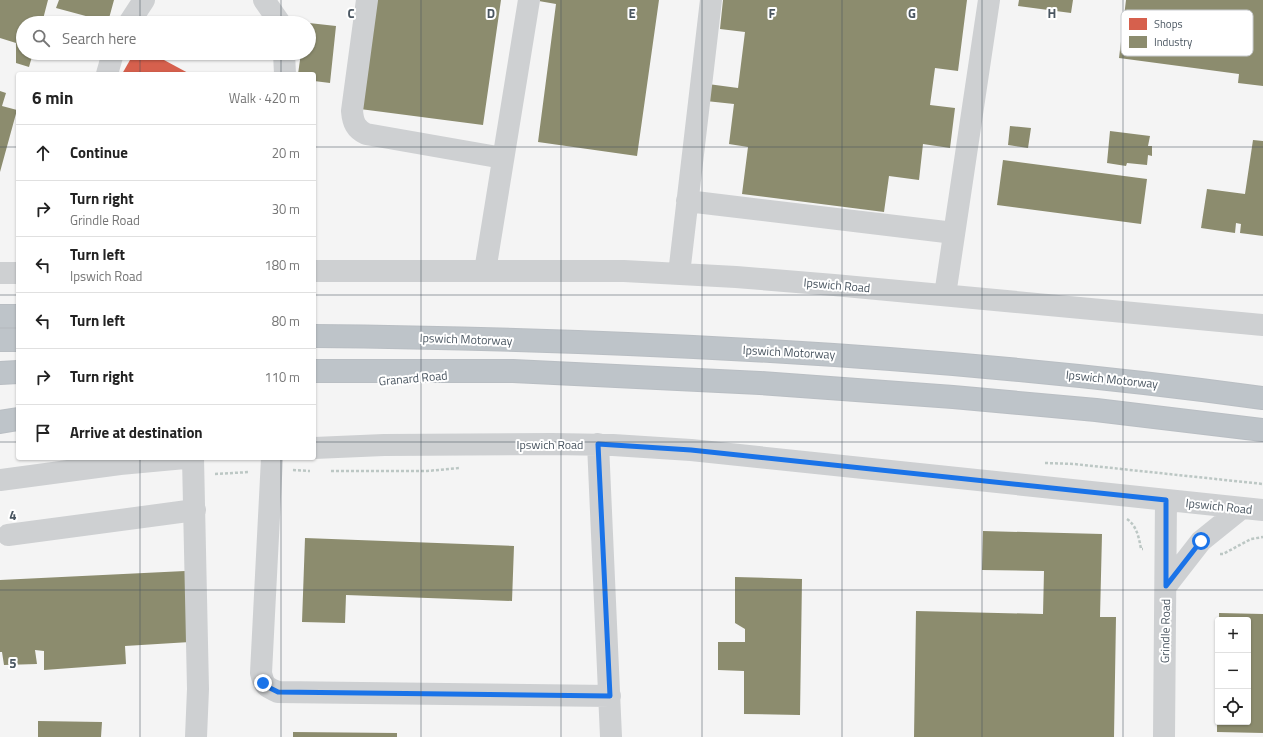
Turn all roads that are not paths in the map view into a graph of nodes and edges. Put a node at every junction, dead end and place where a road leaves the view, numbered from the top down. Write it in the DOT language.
graph roads {
  1 [pos="144,0"];
  2 [pos="264,0"];
  3 [pos="367,0"];
  4 [pos="529,0"];
  5 [pos="711,0"];
  6 [pos="989,0"];
  7 [pos="134,16"];
  8 [pos="275,16"];
  9 [pos="111,60"];
  10 [pos="285,60"];
  11 [pos="107,72"];
  12 [pos="286,72"];
  13 [pos="503,158"];
  14 [pos="687,201"];
  15 [pos="954,233"];
  16 [pos="316,271"];
  17 [pos="485,271"];
  18 [pos="0,273"];
  19 [pos="16,273"];
  20 [pos="679,274"];
  21 [pos="945,296"];
  22 [pos="0,316"];
  23 [pos="16,316"];
  24 [pos="1263,325"];
  25 [pos="316,336"];
  26 [pos="0,340"];
  27 [pos="16,340"];
  28 [pos="316,371"];
  29 [pos="513,371"];
  30 [pos="16,372"];
  31 [pos="0,373"];
  32 [pos="316,387"];
  33 [pos="1263,398"];
  34 [pos="16,419"];
  35 [pos="0,422"];
  36 [pos="1263,430"];
  37 [pos="598,444"];
  38 [pos="316,448"];
  39 [pos="163,460"];
  40 [pos="194,460"];
  41 [pos="272,460"];
  42 [pos="0,480"];
  43 [pos="1166,500"];
  44 [pos="1252,509"];
  45 [pos="194,510"];
  46 [pos="8,535"];
  47 [pos="1166,586"];
  48 [pos="610,696"];
  49 [pos="196,737"];
  50 [pos="612,737"];
  51 [pos="1164,737"];
  1 -- 7 [label="street"];
  2 -- 8 [label="street"];
  3 -- 13 [label="street"];
  4 -- 13 [label="street"];
  5 -- 14 [label="street"];
  6 -- 15 [label="street"];
  9 -- 11 [label="street"];
  10 -- 12 [label="street"];
  13 -- 17 [label="street"];
  14 -- 15 [label="street"];
  14 -- 20 [label="street"];
  15 -- 21 [label="street"];
  16 -- 17 [label="street, Ipswich Road"];
  17 -- 20 [label="street, Ipswich Road"];
  18 -- 19 [label="street"];
  20 -- 21 [label="street, Ipswich Road"];
  21 -- 24 [label="street, Ipswich Road"];
  22 -- 23 [label="highway"];
  25 -- 33 [label="highway, Ipswich Motorway"];
  26 -- 27 [label="highway"];
  28 -- 29 [label="highway"];
  29 -- 32 [label="highway, Granard Road"];
  29 -- 36 [label="highway"];
  30 -- 31 [label="highway"];
  34 -- 35 [label="highway"];
  37 -- 38 [label="street, Ipswich Road"];
  37 -- 43 [label="street, Ipswich Road"];
  37 -- 48 [label="street"];
  39 -- 42 [label="street"];
  40 -- 45 [label="street"];
  41 -- 48 [label="street"];
  43 -- 44 [label="street, Ipswich Road"];
  43 -- 47 [label="street, Grindle Road"];
  44 -- 47 [label="street"];
  45 -- 46 [label="street"];
  45 -- 49 [label="street"];
  47 -- 51 [label="street, Grindle Road"];
  48 -- 50 [label="street"];
}
